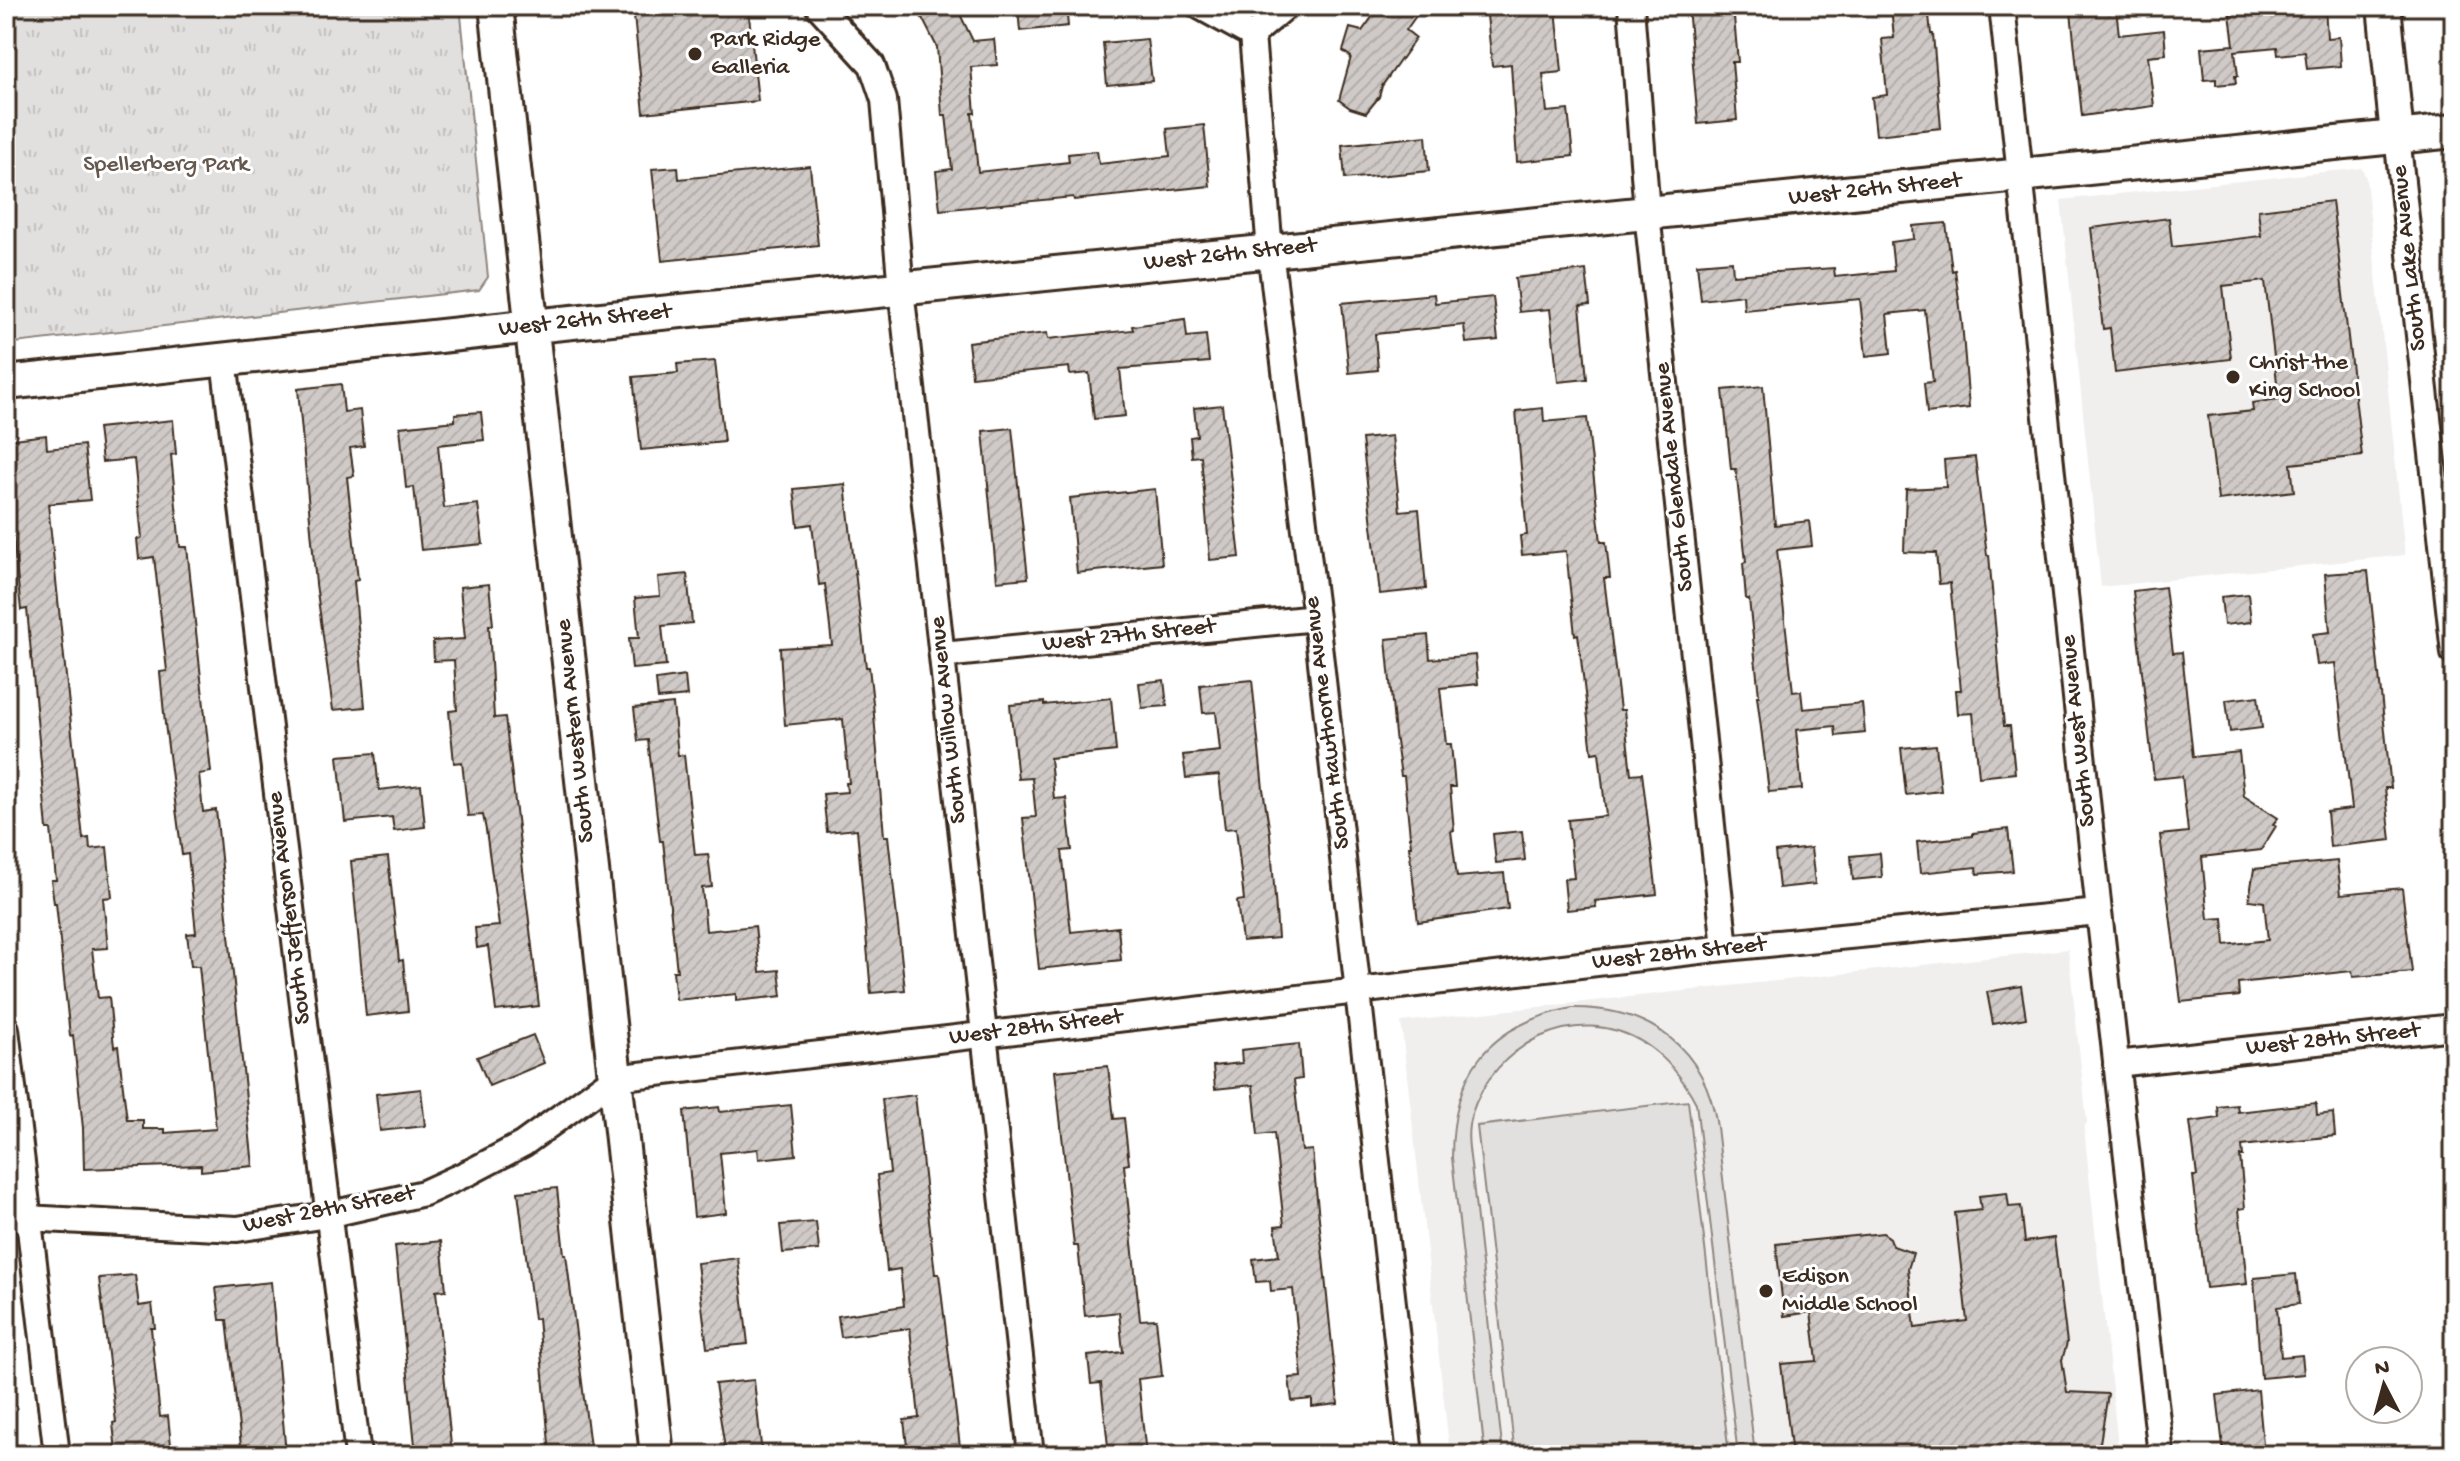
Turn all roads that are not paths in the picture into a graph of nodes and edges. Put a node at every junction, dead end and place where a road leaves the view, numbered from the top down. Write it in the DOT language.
graph roads {
  1 [pos="496,6"];
  2 [pos="818,6"];
  3 [pos="1199,6"];
  4 [pos="1286,6"];
  5 [pos="1631,6"];
  6 [pos="2002,6"];
  7 [pos="2384,6"];
  8 [pos="1252,35"];
  9 [pos="2454,131"];
  10 [pos="2397,136"];
  11 [pos="2020,175"];
  12 [pos="1647,213"];
  13 [pos="1270,251"];
  14 [pos="901,289"];
  15 [pos="533,326"];
  16 [pos="224,360"];
  17 [pos="6,383"];
  18 [pos="1316,618"];
  19 [pos="2454,653"];
  20 [pos="943,655"];
  21 [pos="2099,912"];
  22 [pos="1725,948"];
  23 [pos="1358,990"];
  24 [pos="2454,1027"];
  25 [pos="6,1029"];
  26 [pos="982,1034"];
  27 [pos="2116,1064"];
  28 [pos="614,1078"];
  29 [pos="327,1215"];
  30 [pos="17,1218"];
  31 [pos="57,1455"];
  32 [pos="358,1455"];
  33 [pos="657,1455"];
  34 [pos="1031,1455"];
  35 [pos="1410,1455"];
  36 [pos="2161,1455"];
  1 -- 15 [label="main road, South Western Avenue"];
  2 -- 14 [label="street, South Willow Avenue"];
  3 -- 8 [label="street"];
  4 -- 8 [label="street"];
  5 -- 12 [label="street, South Glendale Avenue"];
  6 -- 11 [label="street, South West Avenue"];
  7 -- 10 [label="main road, South Lake Avenue"];
  8 -- 13 [label="street, South Hawthorne Avenue"];
  9 -- 10 [label="main road, West 26th Street"];
  10 -- 11 [label="main road, West 26th Street"];
  10 -- 19 [label="street, South Lake Avenue"];
  11 -- 12 [label="main road, West 26th Street"];
  11 -- 21 [label="street, South West Avenue"];
  12 -- 13 [label="main road, West 26th Street"];
  12 -- 22 [label="street, South Glendale Avenue"];
  13 -- 14 [label="main road, West 26th Street"];
  13 -- 18 [label="street, South Hawthorne Avenue"];
  14 -- 15 [label="main road, West 26th Street"];
  14 -- 20 [label="street, South Willow Avenue"];
  15 -- 16 [label="main road, West 26th Street"];
  15 -- 28 [label="main road, South Western Avenue"];
  16 -- 17 [label="main road, West 26th Street"];
  16 -- 29 [label="street, South Jefferson Avenue"];
  18 -- 20 [label="street, West 27th Street"];
  18 -- 23 [label="street, South Hawthorne Avenue"];
  20 -- 26 [label="street, South Willow Avenue"];
  21 -- 22 [label="street, West 28th Street"];
  21 -- 27 [label="street, South West Avenue"];
  22 -- 23 [label="street, West 28th Street"];
  23 -- 26 [label="street, West 28th Street"];
  23 -- 35 [label="street, South Hawthorne Avenue"];
  24 -- 27 [label="street, West 28th Street"];
  25 -- 30 [label="street"];
  26 -- 28 [label="street, West 28th Street"];
  26 -- 34 [label="street, South Willow Avenue"];
  27 -- 36 [label="street, South West Avenue"];
  28 -- 29 [label="street, West 28th Street"];
  28 -- 33 [label="main road, South Western Avenue"];
  29 -- 30 [label="street, West 28th Street"];
  29 -- 32 [label="street, South Jefferson Avenue"];
  30 -- 31 [label="street"];
}
